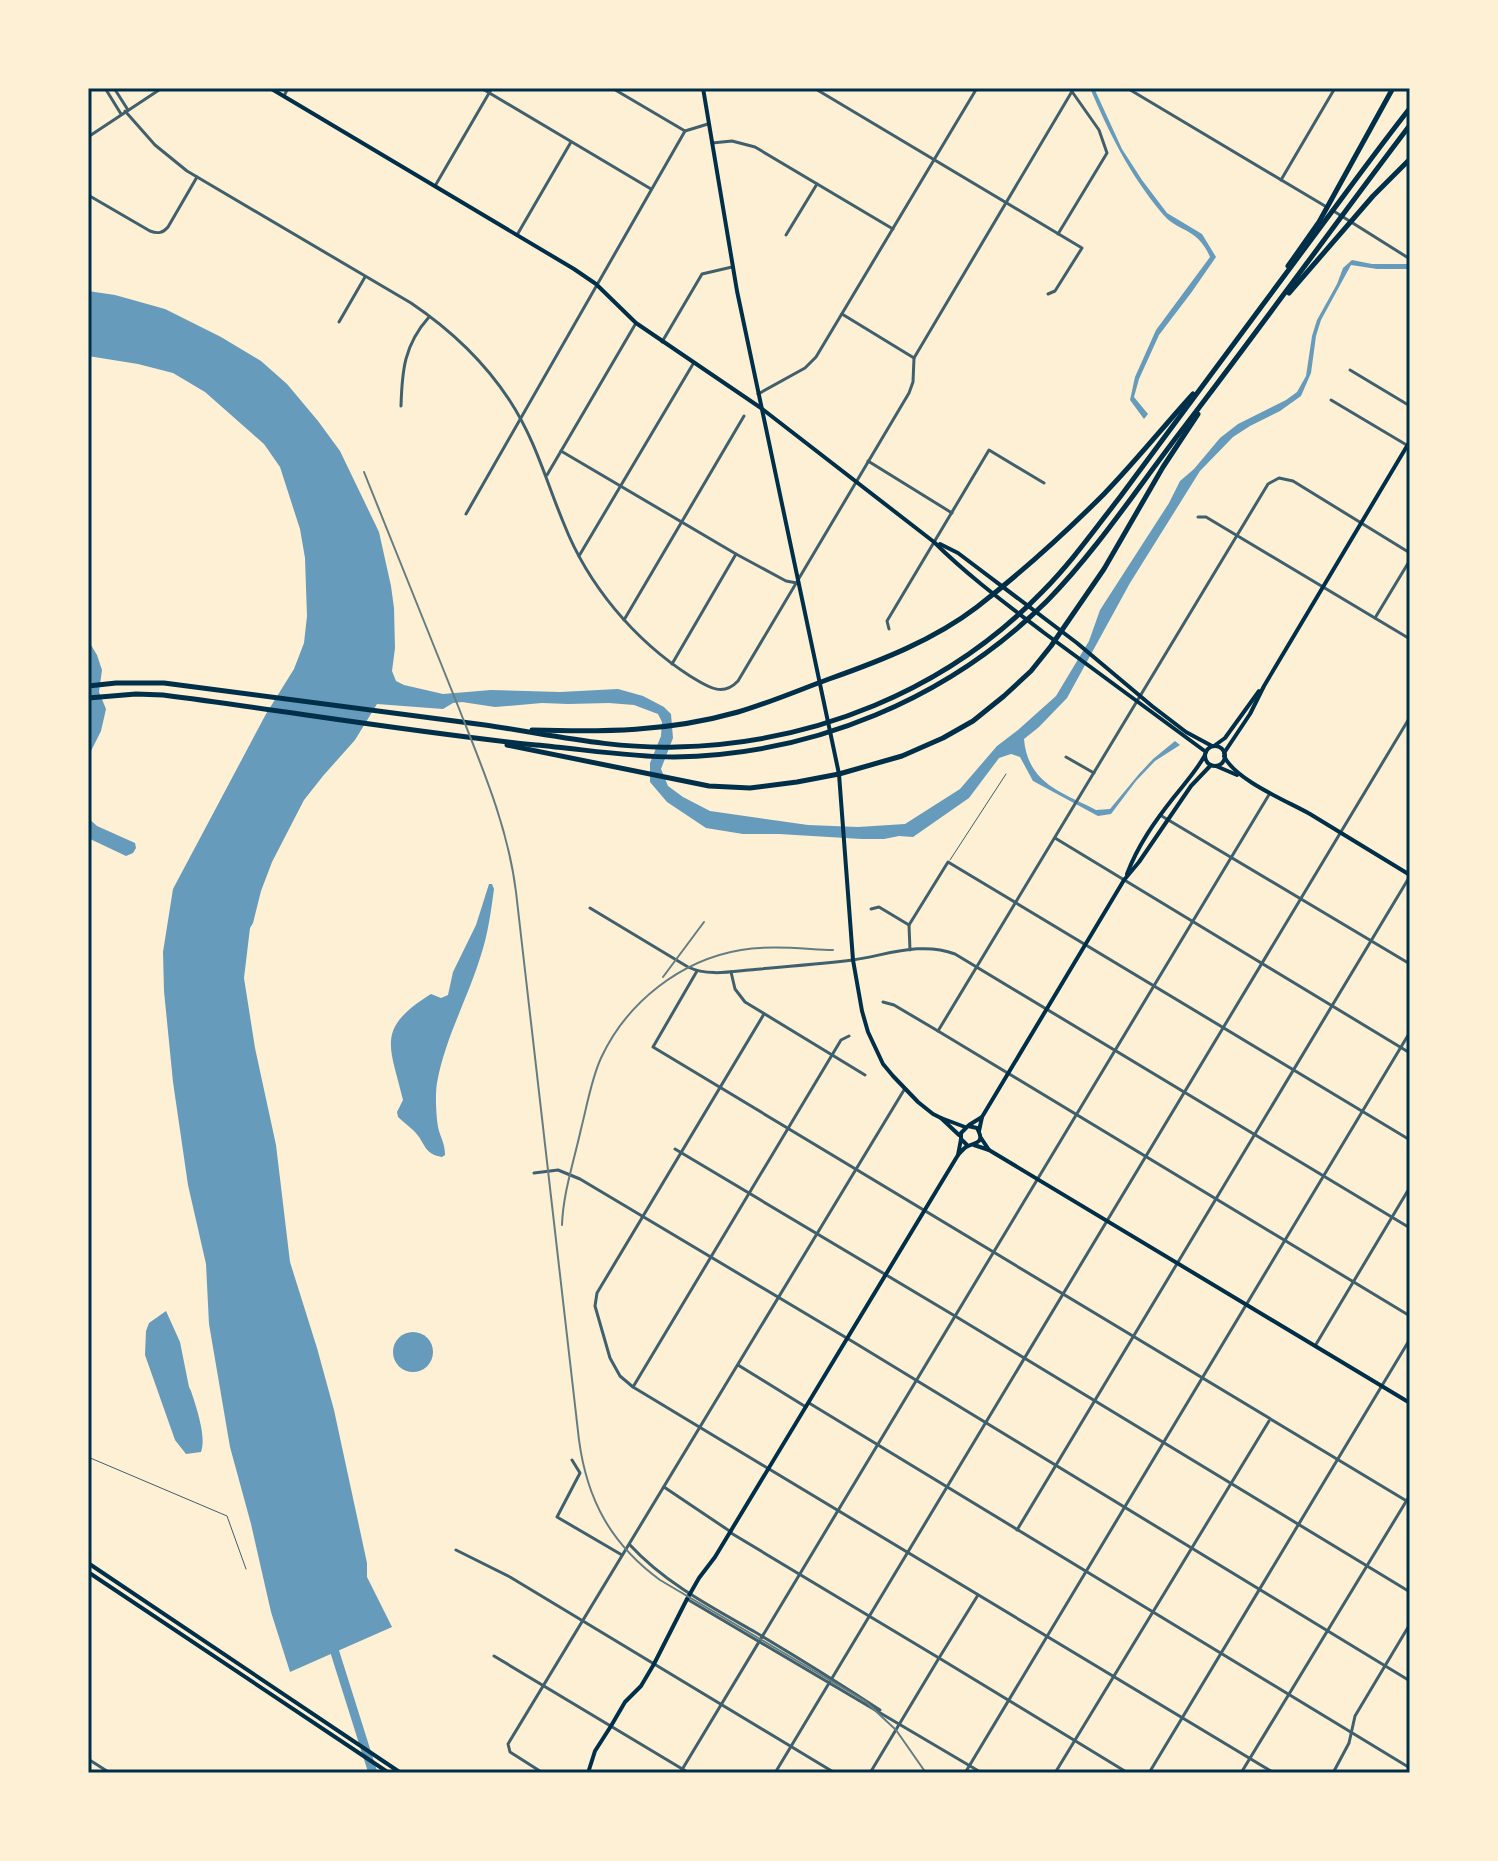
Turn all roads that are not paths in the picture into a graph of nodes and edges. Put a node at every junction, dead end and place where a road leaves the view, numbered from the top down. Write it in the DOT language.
graph roads {
  1 [pos="105,88"];
  2 [pos="114,88"];
  3 [pos="162,88"];
  4 [pos="270,88"];
  5 [pos="288,88"];
  6 [pos="481,88"];
  7 [pos="492,88"];
  8 [pos="612,88"];
  9 [pos="703,88"];
  10 [pos="814,88"];
  11 [pos="977,88"];
  12 [pos="1127,88"];
  13 [pos="1335,88"];
  14 [pos="1393,88"];
  15 [pos="1073,90"];
  16 [pos="489,93"];
  17 [pos="284,96"];
  18 [pos="1410,108"];
  19 [pos="125,112"];
  20 [pos="708,124"];
  21 [pos="1410,125"];
  22 [pos="685,131"];
  23 [pos="88,137"];
  24 [pos="571,142"];
  25 [pos="711,143"];
  26 [pos="1410,159"];
  27 [pos="934,160"];
  28 [pos="197,177"];
  29 [pos="1281,180"];
  30 [pos="817,184"];
  31 [pos="435,186"];
  32 [pos="651,189"];
  33 [pos="88,195"];
  34 [pos="1006,203"];
  35 [pos="1321,223"];
  36 [pos="893,229"];
  37 [pos="1058,234"];
  38 [pos="517,235"];
  39 [pos="786,235"];
  40 [pos="1409,258"];
  41 [pos="732,267"];
  42 [pos="365,276"];
  43 [pos="596,284"];
  44 [pos="1048,294"];
  45 [pos="842,314"];
  46 [pos="1270,314"];
  47 [pos="430,316"];
  48 [pos="339,322"];
  49 [pos="636,323"];
  50 [pos="662,342"];
  51 [pos="914,358"];
  52 [pos="694,363"];
  53 [pos="1350,370"];
  54 [pos="1210,375"];
  55 [pos="1213,391"];
  56 [pos="758,394"];
  57 [pos="1331,400"];
  58 [pos="401,406"];
  59 [pos="1410,406"];
  60 [pos="761,408"];
  61 [pos="744,416"];
  62 [pos="520,417"];
  63 [pos="1409,444"];
  64 [pos="561,451"];
  65 [pos="868,461"];
  66 [pos="547,475"];
  67 [pos="856,481"];
  68 [pos="1044,483"];
  69 [pos="621,486"];
  70 [pos="952,513"];
  71 [pos="466,514"];
  72 [pos="1198,517"];
  73 [pos="682,522"];
  74 [pos="1361,523"];
  75 [pos="1236,535"];
  76 [pos="934,542"];
  77 [pos="1410,553"];
  78 [pos="736,554"];
  79 [pos="579,556"];
  80 [pos="1410,560"];
  81 [pos="797,583"];
  82 [pos="1002,586"];
  83 [pos="1323,587"];
  84 [pos="993,594"];
  85 [pos="1375,618"];
  86 [pos="624,620"];
  87 [pos="889,629"];
  88 [pos="1061,631"];
  89 [pos="1410,639"];
  90 [pos="1054,640"];
  91 [pos="672,664"];
  92 [pos="821,682"];
  93 [pos="88,686"];
  94 [pos="1264,686"];
  95 [pos="88,698"];
  96 [pos="1139,698"];
  97 [pos="1410,717"];
  98 [pos="517,730"];
  99 [pos="475,738"];
  100 [pos="1213,746"];
  101 [pos="1205,753"];
  102 [pos="1224,755"];
  103 [pos="1066,757"];
  104 [pos="1212,765"];
  105 [pos="1094,773"];
  106 [pos="839,774"];
  107 [pos="1006,774"];
  108 [pos="1256,784"];
  109 [pos="1270,793"];
  110 [pos="1160,815"];
  111 [pos="1168,819"];
  112 [pos="1340,833"];
  113 [pos="1055,838"];
  114 [pos="1232,857"];
  115 [pos="948,862"];
  116 [pos="1410,875"];
  117 [pos="1124,880"];
  118 [pos="1301,899"];
  119 [pos="1016,903"];
  120 [pos="590,908"];
  121 [pos="871,909"];
  122 [pos="1193,921"];
  123 [pos="909,925"];
  124 [pos="1371,941"];
  125 [pos="1086,944"];
  126 [pos="910,950"];
  127 [pos="853,960"];
  128 [pos="1262,963"];
  129 [pos="1410,964"];
  130 [pos="977,967"];
  131 [pos="697,971"];
  132 [pos="731,972"];
  133 [pos="1154,986"];
  134 [pos="883,1002"];
  135 [pos="1332,1005"];
  136 [pos="1047,1009"];
  137 [pos="764,1014"];
  138 [pos="1223,1027"];
  139 [pos="938,1031"];
  140 [pos="1410,1032"];
  141 [pos="849,1036"];
  142 [pos="1401,1047"];
  143 [pos="1115,1050"];
  144 [pos="1410,1053"];
  145 [pos="832,1055"];
  146 [pos="1293,1070"];
  147 [pos="1008,1073"];
  148 [pos="865,1075"];
  149 [pos="720,1088"];
  150 [pos="904,1089"];
  151 [pos="1184,1092"];
  152 [pos="1362,1111"];
  153 [pos="1077,1115"];
  154 [pos="982,1117"];
  155 [pos="941,1118"];
  156 [pos="966,1127"];
  157 [pos="787,1128"];
  158 [pos="979,1131"];
  159 [pos="1255,1134"];
  160 [pos="960,1138"];
  161 [pos="981,1138"];
  162 [pos="1410,1140"];
  163 [pos="974,1145"];
  164 [pos="968,1146"];
  165 [pos="675,1149"];
  166 [pos="989,1150"];
  167 [pos="681,1153"];
  168 [pos="958,1155"];
  169 [pos="1146,1156"];
  170 [pos="855,1170"];
  171 [pos="534,1173"];
  172 [pos="1324,1176"];
  173 [pos="1037,1179"];
  174 [pos="1410,1187"];
  175 [pos="748,1193"];
  176 [pos="1216,1199"];
  177 [pos="924,1212"];
  178 [pos="642,1217"];
  179 [pos="1392,1217"];
  180 [pos="1107,1221"];
  181 [pos="1410,1228"];
  182 [pos="817,1234"];
  183 [pos="1285,1240"];
  184 [pos="993,1252"];
  185 [pos="710,1257"];
  186 [pos="1177,1264"];
  187 [pos="886,1275"];
  188 [pos="1354,1282"];
  189 [pos="1063,1294"];
  190 [pos="778,1298"];
  191 [pos="1246,1305"];
  192 [pos="955,1316"];
  193 [pos="1410,1316"];
  194 [pos="1133,1337"];
  195 [pos="848,1338"];
  196 [pos="1410,1339"];
  197 [pos="1315,1346"];
  198 [pos="1024,1358"];
  199 [pos="738,1365"];
  200 [pos="1202,1378"];
  201 [pos="916,1380"];
  202 [pos="1381,1386"];
  203 [pos="633,1387"];
  204 [pos="1095,1401"];
  205 [pos="1410,1403"];
  206 [pos="807,1405"];
  207 [pos="1270,1419"];
  208 [pos="986,1422"];
  209 [pos="700,1427"];
  210 [pos="1163,1443"];
  211 [pos="877,1445"];
  212 [pos="88,1457"];
  213 [pos="1337,1459"];
  214 [pos="572,1460"];
  215 [pos="1056,1465"];
  216 [pos="769,1468"];
  217 [pos="1231,1484"];
  218 [pos="663,1487"];
  219 [pos="947,1487"];
  220 [pos="1410,1495"];
  221 [pos="1408,1502"];
  222 [pos="1125,1507"];
  223 [pos="838,1510"];
  224 [pos="1298,1525"];
  225 [pos="1017,1530"];
  226 [pos="731,1532"];
  227 [pos="629,1544"];
  228 [pos="1192,1548"];
  229 [pos="456,1550"];
  230 [pos="908,1552"];
  231 [pos="622,1555"];
  232 [pos="88,1563"];
  233 [pos="1367,1566"];
  234 [pos="246,1569"];
  235 [pos="88,1572"];
  236 [pos="1086,1572"];
  237 [pos="800,1574"];
  238 [pos="1259,1589"];
  239 [pos="1410,1592"];
  240 [pos="978,1594"];
  241 [pos="688,1596"];
  242 [pos="1153,1613"];
  243 [pos="869,1616"];
  244 [pos="583,1620"];
  245 [pos="1410,1624"];
  246 [pos="1328,1630"];
  247 [pos="1047,1636"];
  248 [pos="761,1639"];
  249 [pos="1220,1654"];
  250 [pos="494,1656"];
  251 [pos="939,1658"];
  252 [pos="654,1664"];
  253 [pos="1385,1665"];
  254 [pos="1114,1676"];
  255 [pos="830,1680"];
  256 [pos="1410,1681"];
  257 [pos="544,1685"];
  258 [pos="1288,1695"];
  259 [pos="1008,1700"];
  260 [pos="721,1704"];
  261 [pos="1182,1718"];
  262 [pos="900,1723"];
  263 [pos="611,1726"];
  264 [pos="1352,1733"];
  265 [pos="1075,1741"];
  266 [pos="791,1746"];
  267 [pos="88,1759"];
  268 [pos="1250,1759"];
  269 [pos="970,1765"];
  270 [pos="1410,1768"];
  271 [pos="681,1771"];
  272 [pos="110,1773"];
  273 [pos="389,1773"];
  274 [pos="401,1773"];
  275 [pos="543,1773"];
  276 [pos="588,1773"];
  277 [pos="689,1773"];
  278 [pos="775,1773"];
  279 [pos="835,1773"];
  280 [pos="870,1773"];
  281 [pos="965,1773"];
  282 [pos="982,1773"];
  283 [pos="1055,1773"];
  284 [pos="1128,1773"];
  285 [pos="1149,1773"];
  286 [pos="1241,1773"];
  287 [pos="1274,1773"];
  288 [pos="1333,1773"];
  1 -- 19 [label="street"];
  2 -- 19 [label="street"];
  3 -- 19 [label="street"];
  4 -- 17 [label="main road"];
  5 -- 17 [label="street"];
  6 -- 16 [label="street"];
  7 -- 16 [label="street"];
  8 -- 22 [label="street"];
  9 -- 20 [label="main road"];
  10 -- 27 [label="street"];
  11 -- 27 [label="street"];
  12 -- 29 [label="street"];
  13 -- 29 [label="street"];
  14 -- 35 [label="highway"];
  15 -- 34 [label="street"];
  15 -- 37 [label="street"];
  16 -- 24 [label="street"];
  16 -- 31 [label="street"];
  17 -- 31 [label="main road"];
  18 -- 35 [label="highway"];
  19 -- 23 [label="street"];
  19 -- 28 [label="street"];
  20 -- 22 [label="street"];
  20 -- 25 [label="main road"];
  21 -- 46 [label="highway"];
  22 -- 32 [label="street"];
  24 -- 32 [label="street"];
  24 -- 38 [label="street"];
  25 -- 30 [label="street"];
  25 -- 41 [label="main road"];
  26 -- 46 [label="highway"];
  27 -- 34 [label="street"];
  27 -- 36 [label="street"];
  28 -- 33 [label="street"];
  28 -- 42 [label="street"];
  29 -- 40 [label="street"];
  30 -- 36 [label="street"];
  30 -- 39 [label="street"];
  31 -- 38 [label="main road"];
  32 -- 43 [label="street"];
  34 -- 37 [label="street"];
  34 -- 51 [label="street"];
  35 -- 54 [label="highway"];
  36 -- 45 [label="street"];
  37 -- 44 [label="street"];
  38 -- 43 [label="main road"];
  41 -- 50 [label="street"];
  41 -- 56 [label="main road"];
  42 -- 47 [label="street"];
  42 -- 48 [label="street"];
  43 -- 49 [label="main road"];
  43 -- 62 [label="street"];
  45 -- 51 [label="street"];
  45 -- 56 [label="street"];
  46 -- 55 [label="highway"];
  47 -- 58 [label="street"];
  47 -- 62 [label="street"];
  49 -- 50 [label="main road"];
  49 -- 64 [label="street"];
  50 -- 52 [label="main road"];
  51 -- 65 [label="street"];
  52 -- 60 [label="main road"];
  52 -- 69 [label="street"];
  53 -- 59 [label="street"];
  54 -- 82 [label="highway"];
  54 -- 98 [label="highway"];
  55 -- 88 [label="highway"];
  55 -- 99 [label="highway"];
  56 -- 60 [label="main road"];
  57 -- 63 [label="street"];
  60 -- 67 [label="main road"];
  60 -- 81 [label="main road"];
  61 -- 73 [label="street"];
  62 -- 66 [label="street"];
  62 -- 71 [label="street"];
  63 -- 74 [label="main road"];
  64 -- 66 [label="street"];
  64 -- 69 [label="street"];
  65 -- 67 [label="street"];
  65 -- 70 [label="street"];
  66 -- 79 [label="street"];
  67 -- 76 [label="main road"];
  67 -- 81 [label="street"];
  68 -- 70 [label="street"];
  69 -- 73 [label="street"];
  69 -- 79 [label="street"];
  70 -- 76 [label="street"];
  72 -- 75 [label="street"];
  73 -- 78 [label="street"];
  73 -- 86 [label="street"];
  74 -- 75 [label="street"];
  74 -- 77 [label="street"];
  74 -- 83 [label="main road"];
  75 -- 83 [label="street"];
  75 -- 96 [label="street"];
  76 -- 82 [label="main road"];
  76 -- 84 [label="main road"];
  76 -- 87 [label="street"];
  78 -- 81 [label="street"];
  78 -- 91 [label="street"];
  79 -- 86 [label="street"];
  80 -- 85 [label="street"];
  81 -- 91 [label="street"];
  81 -- 92 [label="main road"];
  82 -- 84 [label="highway"];
  82 -- 88 [label="main road"];
  83 -- 85 [label="street"];
  83 -- 94 [label="main road"];
  84 -- 90 [label="main road"];
  84 -- 92 [label="highway"];
  85 -- 89 [label="street"];
  86 -- 91 [label="street"];
  88 -- 90 [label="highway"];
  88 -- 96 [label="main road"];
  90 -- 96 [label="main road"];
  90 -- 106 [label="highway"];
  92 -- 98 [label="highway"];
  92 -- 106 [label="main road"];
  93 -- 98 [label="highway"];
  94 -- 100 [label="main road"];
  94 -- 102 [label="main road"];
  95 -- 99 [label="highway"];
  96 -- 100 [label="main road"];
  96 -- 101 [label="main road"];
  96 -- 105 [label="street"];
  97 -- 112 [label="street"];
  99 -- 106 [label="highway"];
  100 -- 101 [label="main road"];
  100 -- 102 [label="main road"];
  101 -- 104 [label="main road"];
  101 -- 110 [label="main road"];
  102 -- 104 [label="main road"];
  102 -- 108 [label="main road"];
  103 -- 105 [label="street"];
  104 -- 108 [label="main road"];
  104 -- 111 [label="main road"];
  105 -- 113 [label="street"];
  106 -- 127 [label="main road"];
  107 -- 115 [label="lane"];
  108 -- 109 [label="main road"];
  109 -- 112 [label="main road"];
  109 -- 114 [label="street"];
  110 -- 111 [label="street"];
  110 -- 117 [label="main road"];
  111 -- 114 [label="street"];
  111 -- 117 [label="main road"];
  112 -- 116 [label="main road"];
  112 -- 118 [label="street"];
  113 -- 117 [label="street"];
  113 -- 119 [label="street"];
  114 -- 118 [label="street"];
  114 -- 122 [label="street"];
  115 -- 119 [label="street"];
  115 -- 123 [label="street"];
  116 -- 124 [label="street"];
  117 -- 122 [label="street"];
  117 -- 125 [label="main road"];
  118 -- 124 [label="street"];
  118 -- 128 [label="street"];
  119 -- 125 [label="street"];
  119 -- 130 [label="street"];
  120 -- 131 [label="street"];
  121 -- 123 [label="street"];
  122 -- 128 [label="street"];
  122 -- 133 [label="street"];
  123 -- 126 [label="street"];
  124 -- 129 [label="street"];
  124 -- 135 [label="street"];
  125 -- 133 [label="street"];
  125 -- 136 [label="main road"];
  126 -- 127 [label="street"];
  126 -- 130 [label="street"];
  127 -- 132 [label="street"];
  127 -- 150 [label="main road"];
  128 -- 135 [label="street"];
  128 -- 138 [label="street"];
  130 -- 136 [label="street"];
  130 -- 139 [label="street"];
  131 -- 132 [label="street"];
  131 -- 149 [label="street"];
  132 -- 137 [label="street"];
  133 -- 138 [label="street"];
  133 -- 143 [label="street"];
  134 -- 139 [label="street"];
  135 -- 142 [label="street"];
  135 -- 146 [label="street"];
  136 -- 143 [label="street"];
  136 -- 147 [label="main road"];
  137 -- 145 [label="street"];
  137 -- 149 [label="street"];
  138 -- 146 [label="street"];
  138 -- 151 [label="street"];
  139 -- 147 [label="street"];
  140 -- 142 [label="street"];
  141 -- 145 [label="street"];
  142 -- 144 [label="street"];
  142 -- 152 [label="street"];
  143 -- 151 [label="street"];
  143 -- 153 [label="street"];
  145 -- 148 [label="street"];
  145 -- 157 [label="street"];
  146 -- 152 [label="street"];
  146 -- 159 [label="street"];
  147 -- 153 [label="street"];
  147 -- 154 [label="main road"];
  149 -- 157 [label="street"];
  149 -- 167 [label="street"];
  150 -- 155 [label="main road"];
  150 -- 170 [label="street"];
  151 -- 159 [label="street"];
  151 -- 169 [label="street"];
  152 -- 162 [label="street"];
  152 -- 172 [label="street"];
  153 -- 169 [label="street"];
  153 -- 173 [label="street"];
  154 -- 156 [label="main road"];
  154 -- 158 [label="main road"];
  155 -- 156 [label="main road"];
  155 -- 160 [label="main road"];
  156 -- 158 [label="main road"];
  156 -- 160 [label="main road"];
  157 -- 170 [label="street"];
  157 -- 175 [label="street"];
  158 -- 161 [label="main road"];
  159 -- 172 [label="street"];
  159 -- 176 [label="street"];
  160 -- 164 [label="main road"];
  160 -- 168 [label="main road"];
  161 -- 163 [label="main road"];
  161 -- 166 [label="main road"];
  163 -- 164 [label="main road"];
  163 -- 166 [label="main road"];
  164 -- 168 [label="main road"];
  165 -- 167 [label="street"];
  166 -- 173 [label="main road"];
  167 -- 175 [label="street"];
  167 -- 178 [label="street"];
  168 -- 177 [label="main road"];
  169 -- 176 [label="street"];
  169 -- 180 [label="street"];
  170 -- 177 [label="street"];
  170 -- 182 [label="street"];
  171 -- 178 [label="street"];
  172 -- 179 [label="street"];
  172 -- 183 [label="street"];
  173 -- 180 [label="main road"];
  173 -- 184 [label="street"];
  174 -- 179 [label="street"];
  175 -- 182 [label="street"];
  175 -- 185 [label="street"];
  176 -- 183 [label="street"];
  176 -- 186 [label="street"];
  177 -- 184 [label="street"];
  177 -- 187 [label="main road"];
  178 -- 185 [label="street"];
  178 -- 203 [label="street"];
  179 -- 181 [label="street"];
  179 -- 188 [label="street"];
  180 -- 186 [label="main road"];
  180 -- 189 [label="street"];
  182 -- 187 [label="street"];
  182 -- 190 [label="street"];
  183 -- 188 [label="street"];
  183 -- 191 [label="street"];
  184 -- 189 [label="street"];
  184 -- 192 [label="street"];
  185 -- 190 [label="street"];
  185 -- 203 [label="street"];
  186 -- 191 [label="main road"];
  186 -- 194 [label="street"];
  187 -- 192 [label="street"];
  187 -- 195 [label="main road"];
  188 -- 193 [label="street"];
  188 -- 197 [label="street"];
  189 -- 194 [label="street"];
  189 -- 198 [label="street"];
  190 -- 195 [label="street"];
  190 -- 199 [label="street"];
  191 -- 197 [label="main road"];
  191 -- 200 [label="street"];
  192 -- 198 [label="street"];
  192 -- 201 [label="street"];
  194 -- 200 [label="street"];
  194 -- 204 [label="street"];
  195 -- 201 [label="street"];
  195 -- 206 [label="main road"];
  196 -- 202 [label="street"];
  197 -- 202 [label="main road"];
  198 -- 204 [label="street"];
  198 -- 208 [label="street"];
  199 -- 206 [label="street"];
  199 -- 209 [label="street"];
  200 -- 207 [label="street"];
  200 -- 210 [label="street"];
  201 -- 208 [label="street"];
  201 -- 211 [label="street"];
  202 -- 205 [label="main road"];
  202 -- 213 [label="street"];
  203 -- 209 [label="street"];
  204 -- 210 [label="street"];
  204 -- 215 [label="street"];
  206 -- 211 [label="street"];
  206 -- 216 [label="main road"];
  207 -- 213 [label="street"];
  207 -- 217 [label="street"];
  208 -- 215 [label="street"];
  208 -- 219 [label="street"];
  209 -- 216 [label="street"];
  209 -- 218 [label="street"];
  210 -- 217 [label="street"];
  210 -- 222 [label="street"];
  211 -- 219 [label="street"];
  211 -- 223 [label="street"];
  212 -- 234 [label="lane"];
  213 -- 221 [label="street"];
  213 -- 224 [label="street"];
  214 -- 231 [label="street"];
  215 -- 222 [label="street"];
  215 -- 225 [label="street"];
  216 -- 223 [label="street"];
  216 -- 226 [label="main road"];
  217 -- 224 [label="street"];
  217 -- 228 [label="street"];
  218 -- 226 [label="street"];
  218 -- 227 [label="street"];
  219 -- 225 [label="street"];
  219 -- 230 [label="street"];
  220 -- 221 [label="street"];
  221 -- 233 [label="street"];
  222 -- 228 [label="street"];
  222 -- 236 [label="street"];
  223 -- 230 [label="street"];
  223 -- 237 [label="street"];
  224 -- 233 [label="street"];
  224 -- 238 [label="street"];
  225 -- 236 [label="street"];
  226 -- 237 [label="street"];
  226 -- 241 [label="main road"];
  227 -- 231 [label="street"];
  227 -- 241 [label="street"];
  228 -- 238 [label="street"];
  228 -- 242 [label="street"];
  229 -- 244 [label="street"];
  230 -- 240 [label="street"];
  230 -- 243 [label="street"];
  231 -- 244 [label="street"];
  232 -- 274 [label="main road"];
  233 -- 239 [label="street"];
  233 -- 246 [label="street"];
  235 -- 273 [label="main road"];
  236 -- 242 [label="street"];
  236 -- 247 [label="street"];
  237 -- 243 [label="street"];
  237 -- 248 [label="street"];
  238 -- 246 [label="street"];
  238 -- 249 [label="street"];
  240 -- 247 [label="street"];
  240 -- 251 [label="street"];
  241 -- 248 [label="street"];
  241 -- 252 [label="main road"];
  242 -- 249 [label="street"];
  242 -- 254 [label="street"];
  243 -- 251 [label="street"];
  243 -- 255 [label="street"];
  244 -- 252 [label="street"];
  244 -- 257 [label="street"];
  245 -- 253 [label="street"];
  246 -- 253 [label="street"];
  246 -- 258 [label="street"];
  247 -- 254 [label="street"];
  247 -- 259 [label="street"];
  248 -- 255 [label="street"];
  248 -- 260 [label="street"];
  249 -- 258 [label="street"];
  249 -- 261 [label="street"];
  250 -- 257 [label="street"];
  251 -- 259 [label="street"];
  251 -- 262 [label="street"];
  252 -- 260 [label="street"];
  252 -- 263 [label="main road"];
  253 -- 256 [label="street"];
  253 -- 264 [label="street"];
  254 -- 261 [label="street"];
  254 -- 265 [label="street"];
  255 -- 262 [label="street"];
  255 -- 266 [label="street"];
  257 -- 263 [label="street"];
  257 -- 275 [label="street"];
  258 -- 264 [label="street"];
  258 -- 268 [label="street"];
  259 -- 265 [label="street"];
  259 -- 269 [label="street"];
  260 -- 266 [label="street"];
  260 -- 271 [label="street"];
  261 -- 268 [label="street"];
  261 -- 285 [label="street"];
  262 -- 269 [label="street"];
  262 -- 280 [label="street"];
  263 -- 271 [label="street"];
  263 -- 276 [label="main road"];
  264 -- 270 [label="street"];
  264 -- 288 [label="street"];
  265 -- 283 [label="street"];
  265 -- 284 [label="street"];
  266 -- 278 [label="street"];
  266 -- 279 [label="street"];
  267 -- 272 [label="street"];
  268 -- 286 [label="street"];
  268 -- 287 [label="street"];
  269 -- 281 [label="street"];
  269 -- 282 [label="street"];
  271 -- 277 [label="street"];
}
